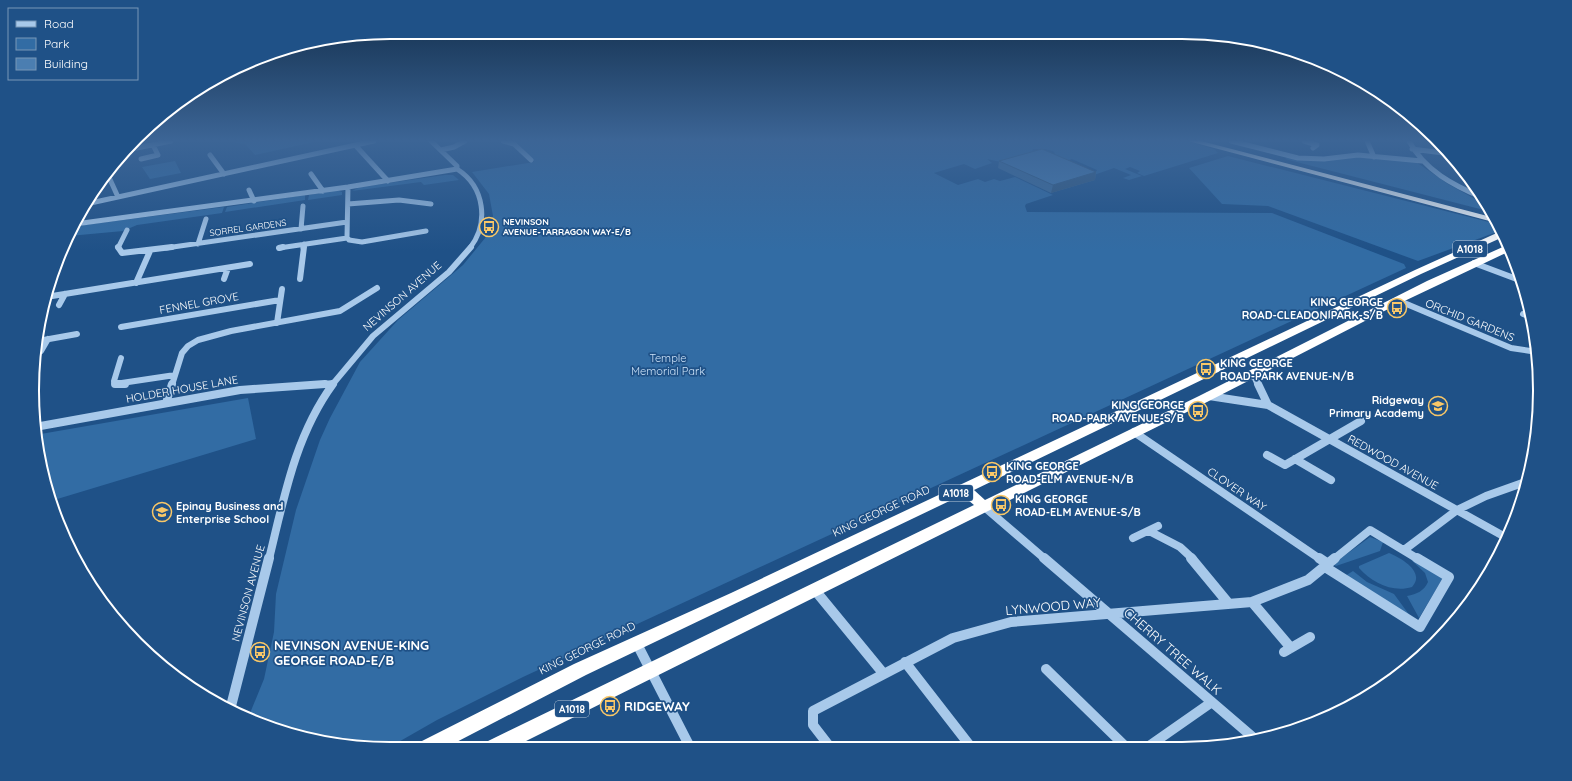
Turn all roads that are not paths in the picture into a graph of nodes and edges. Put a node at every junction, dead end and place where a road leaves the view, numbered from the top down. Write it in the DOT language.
graph roads {
  1 [pos="208,177"];
  2 [pos="313,177"];
  3 [pos="385,177"];
  4 [pos="408,177"];
  5 [pos="467,177"];
  6 [pos="1332,177"];
  7 [pos="1347,177"];
  8 [pos="1443,177"];
  9 [pos="111,178"];
  10 [pos="388,181"];
  11 [pos="1452,184"];
  12 [pos="348,187"];
  13 [pos="249,190"];
  14 [pos="323,191"];
  15 [pos="1473,193"];
  16 [pos="118,197"];
  17 [pos="1476,198"];
  18 [pos="254,201"];
  19 [pos="94,202"];
  20 [pos="348,204"];
  21 [pos="431,204"];
  22 [pos="303,206"];
  23 [pos="1485,213"];
  24 [pos="1488,218"];
  25 [pos="206,219"];
  26 [pos="347,222"];
  27 [pos="81,223"];
  28 [pos="301,229"];
  29 [pos="127,230"];
  30 [pos="426,231"];
  31 [pos="1497,236"];
  32 [pos="347,238"];
  33 [pos="198,244"];
  34 [pos="304,244"];
  35 [pos="278,248"];
  36 [pos="1503,250"];
  37 [pos="150,251"];
  38 [pos="1474,263"];
  39 [pos="250,264"];
  40 [pos="228,268"];
  41 [pos="1514,277"];
  42 [pos="224,279"];
  43 [pos="300,279"];
  44 [pos="136,283"];
  45 [pos="1390,287"];
  46 [pos="377,288"];
  47 [pos="282,289"];
  48 [pos="65,294"];
  49 [pos="1410,294"];
  50 [pos="52,296"];
  51 [pos="280,300"];
  52 [pos="1397,300"];
  53 [pos="59,305"];
  54 [pos="277,323"];
  55 [pos="121,327"];
  56 [pos="78,334"];
  57 [pos="48,339"];
  58 [pos="43,340"];
  59 [pos="1531,351"];
  60 [pos="41,352"];
  61 [pos="121,358"];
  62 [pos="1232,362"];
  63 [pos="1253,374"];
  64 [pos="175,375"];
  65 [pos="334,383"];
  66 [pos="1187,383"];
  67 [pos="1209,396"];
  68 [pos="166,403"];
  69 [pos="1268,404"];
  70 [pos="1362,421"];
  71 [pos="41,426"];
  72 [pos="1134,432"];
  73 [pos="1331,440"];
  74 [pos="1267,455"];
  75 [pos="1296,459"];
  76 [pos="1331,480"];
  77 [pos="1520,484"];
  78 [pos="964,489"];
  79 [pos="982,505"];
  80 [pos="1457,510"];
  81 [pos="1158,526"];
  82 [pos="1149,531"];
  83 [pos="1502,535"];
  84 [pos="1133,538"];
  85 [pos="1404,550"];
  86 [pos="1326,565"];
  87 [pos="814,589"];
  88 [pos="1252,602"];
  89 [pos="1229,604"];
  90 [pos="1110,614"];
  91 [pos="1310,637"];
  92 [pos="636,642"];
  93 [pos="905,662"];
  94 [pos="1046,669"];
  95 [pos="651,670"];
  96 [pos="883,673"];
  97 [pos="1212,702"];
  98 [pos="232,704"];
  99 [pos="1250,735"];
  100 [pos="438,742"];
  101 [pos="505,742"];
  102 [pos="687,742"];
  103 [pos="826,742"];
  104 [pos="967,742"];
  105 [pos="1121,742"];
  106 [pos="1155,742"];
  1 -- 16 [label="street"];
  2 -- 14 [label="street"];
  3 -- 10 [label="street"];
  4 -- 10 [label="street"];
  5 -- 65 [label="street, NEVINSON AVENUE"];
  6 -- 24 [label="highway"];
  7 -- 23 [label="highway"];
  8 -- 11 [label="street"];
  9 -- 16 [label="street"];
  10 -- 12 [label="street"];
  11 -- 15 [label="street"];
  11 -- 17 [label="street"];
  12 -- 14 [label="street"];
  12 -- 20 [label="street"];
  13 -- 18 [label="street"];
  14 -- 18 [label="street"];
  16 -- 19 [label="street"];
  18 -- 27 [label="street"];
  20 -- 21 [label="street"];
  20 -- 26 [label="street"];
  22 -- 28 [label="street, SORREL GARDENS"];
  25 -- 33 [label="street, SORREL GARDENS"];
  26 -- 28 [label="street, SORREL GARDENS"];
  26 -- 32 [label="street"];
  28 -- 33 [label="street, SORREL GARDENS"];
  29 -- 37 [label="street, SORREL GARDENS"];
  30 -- 32 [label="street"];
  31 -- 45 [label="highway, KING GEORGE ROAD / A1018"];
  32 -- 34 [label="street"];
  33 -- 37 [label="street, SORREL GARDENS"];
  34 -- 35 [label="street"];
  34 -- 43 [label="street"];
  36 -- 38 [label="highway, A1018"];
  37 -- 44 [label="street"];
  38 -- 41 [label="street"];
  38 -- 49 [label="highway, A1018"];
  39 -- 40 [label="street"];
  40 -- 42 [label="street"];
  40 -- 44 [label="street"];
  44 -- 48 [label="street"];
  45 -- 49 [label="highway"];
  45 -- 62 [label="highway, KING GEORGE ROAD / A1018"];
  46 -- 54 [label="street"];
  47 -- 51 [label="street"];
  48 -- 50 [label="street"];
  48 -- 53 [label="street"];
  49 -- 52 [label="highway, A1018"];
  51 -- 54 [label="street"];
  51 -- 55 [label="street, FENNEL GROVE"];
  52 -- 59 [label="street, ORCHID GARDENS"];
  52 -- 63 [label="highway, A1018"];
  54 -- 64 [label="street"];
  56 -- 57 [label="street"];
  57 -- 58 [label="street"];
  57 -- 60 [label="street"];
  61 -- 64 [label="street"];
  62 -- 63 [label="highway"];
  62 -- 66 [label="highway, KING GEORGE ROAD / A1018"];
  63 -- 67 [label="highway, A1018"];
  63 -- 69 [label="street"];
  64 -- 68 [label="street"];
  65 -- 68 [label="street, HOLDER HOUSE LANE"];
  65 -- 98 [label="street, NEVINSON AVENUE"];
  66 -- 67 [label="highway"];
  66 -- 78 [label="highway, KING GEORGE ROAD / A1018"];
  67 -- 69 [label="street, REDWOOD AVENUE"];
  67 -- 72 [label="highway, A1018"];
  68 -- 71 [label="street, HOLDER HOUSE LANE"];
  69 -- 73 [label="street, REDWOOD AVENUE"];
  70 -- 73 [label="street"];
  72 -- 79 [label="highway, A1018"];
  72 -- 86 [label="street, CLOVER WAY"];
  73 -- 75 [label="street"];
  73 -- 80 [label="street, REDWOOD AVENUE"];
  74 -- 75 [label="street"];
  75 -- 76 [label="street"];
  77 -- 80 [label="street"];
  78 -- 79 [label="highway"];
  78 -- 92 [label="highway, KING GEORGE ROAD / A1018"];
  79 -- 87 [label="highway, A1018"];
  79 -- 90 [label="street, CHERRY TREE WALK"];
  80 -- 83 [label="street, REDWOOD AVENUE"];
  80 -- 85 [label="street"];
  81 -- 82 [label="street"];
  82 -- 84 [label="street"];
  82 -- 89 [label="street"];
  85 -- 86 [label="street, LYNWOOD WAY"];
  85 -- 86 [label="street, LYNWOOD WAY"];
  86 -- 88 [label="street, LYNWOOD WAY"];
  87 -- 95 [label="highway, A1018"];
  87 -- 96 [label="street"];
  88 -- 89 [label="street, LYNWOOD WAY"];
  88 -- 91 [label="street"];
  89 -- 90 [label="street, LYNWOOD WAY"];
  90 -- 93 [label="street, LYNWOOD WAY"];
  90 -- 97 [label="street, CHERRY TREE WALK"];
  92 -- 95 [label="street"];
  92 -- 100 [label="highway, KING GEORGE ROAD / A1018"];
  93 -- 96 [label="street, LYNWOOD WAY"];
  93 -- 104 [label="street"];
  94 -- 105 [label="street"];
  95 -- 101 [label="highway, A1018"];
  95 -- 102 [label="street"];
  96 -- 103 [label="street, LYNWOOD WAY"];
  97 -- 99 [label="street, CHERRY TREE WALK"];
  97 -- 106 [label="street"];
}
